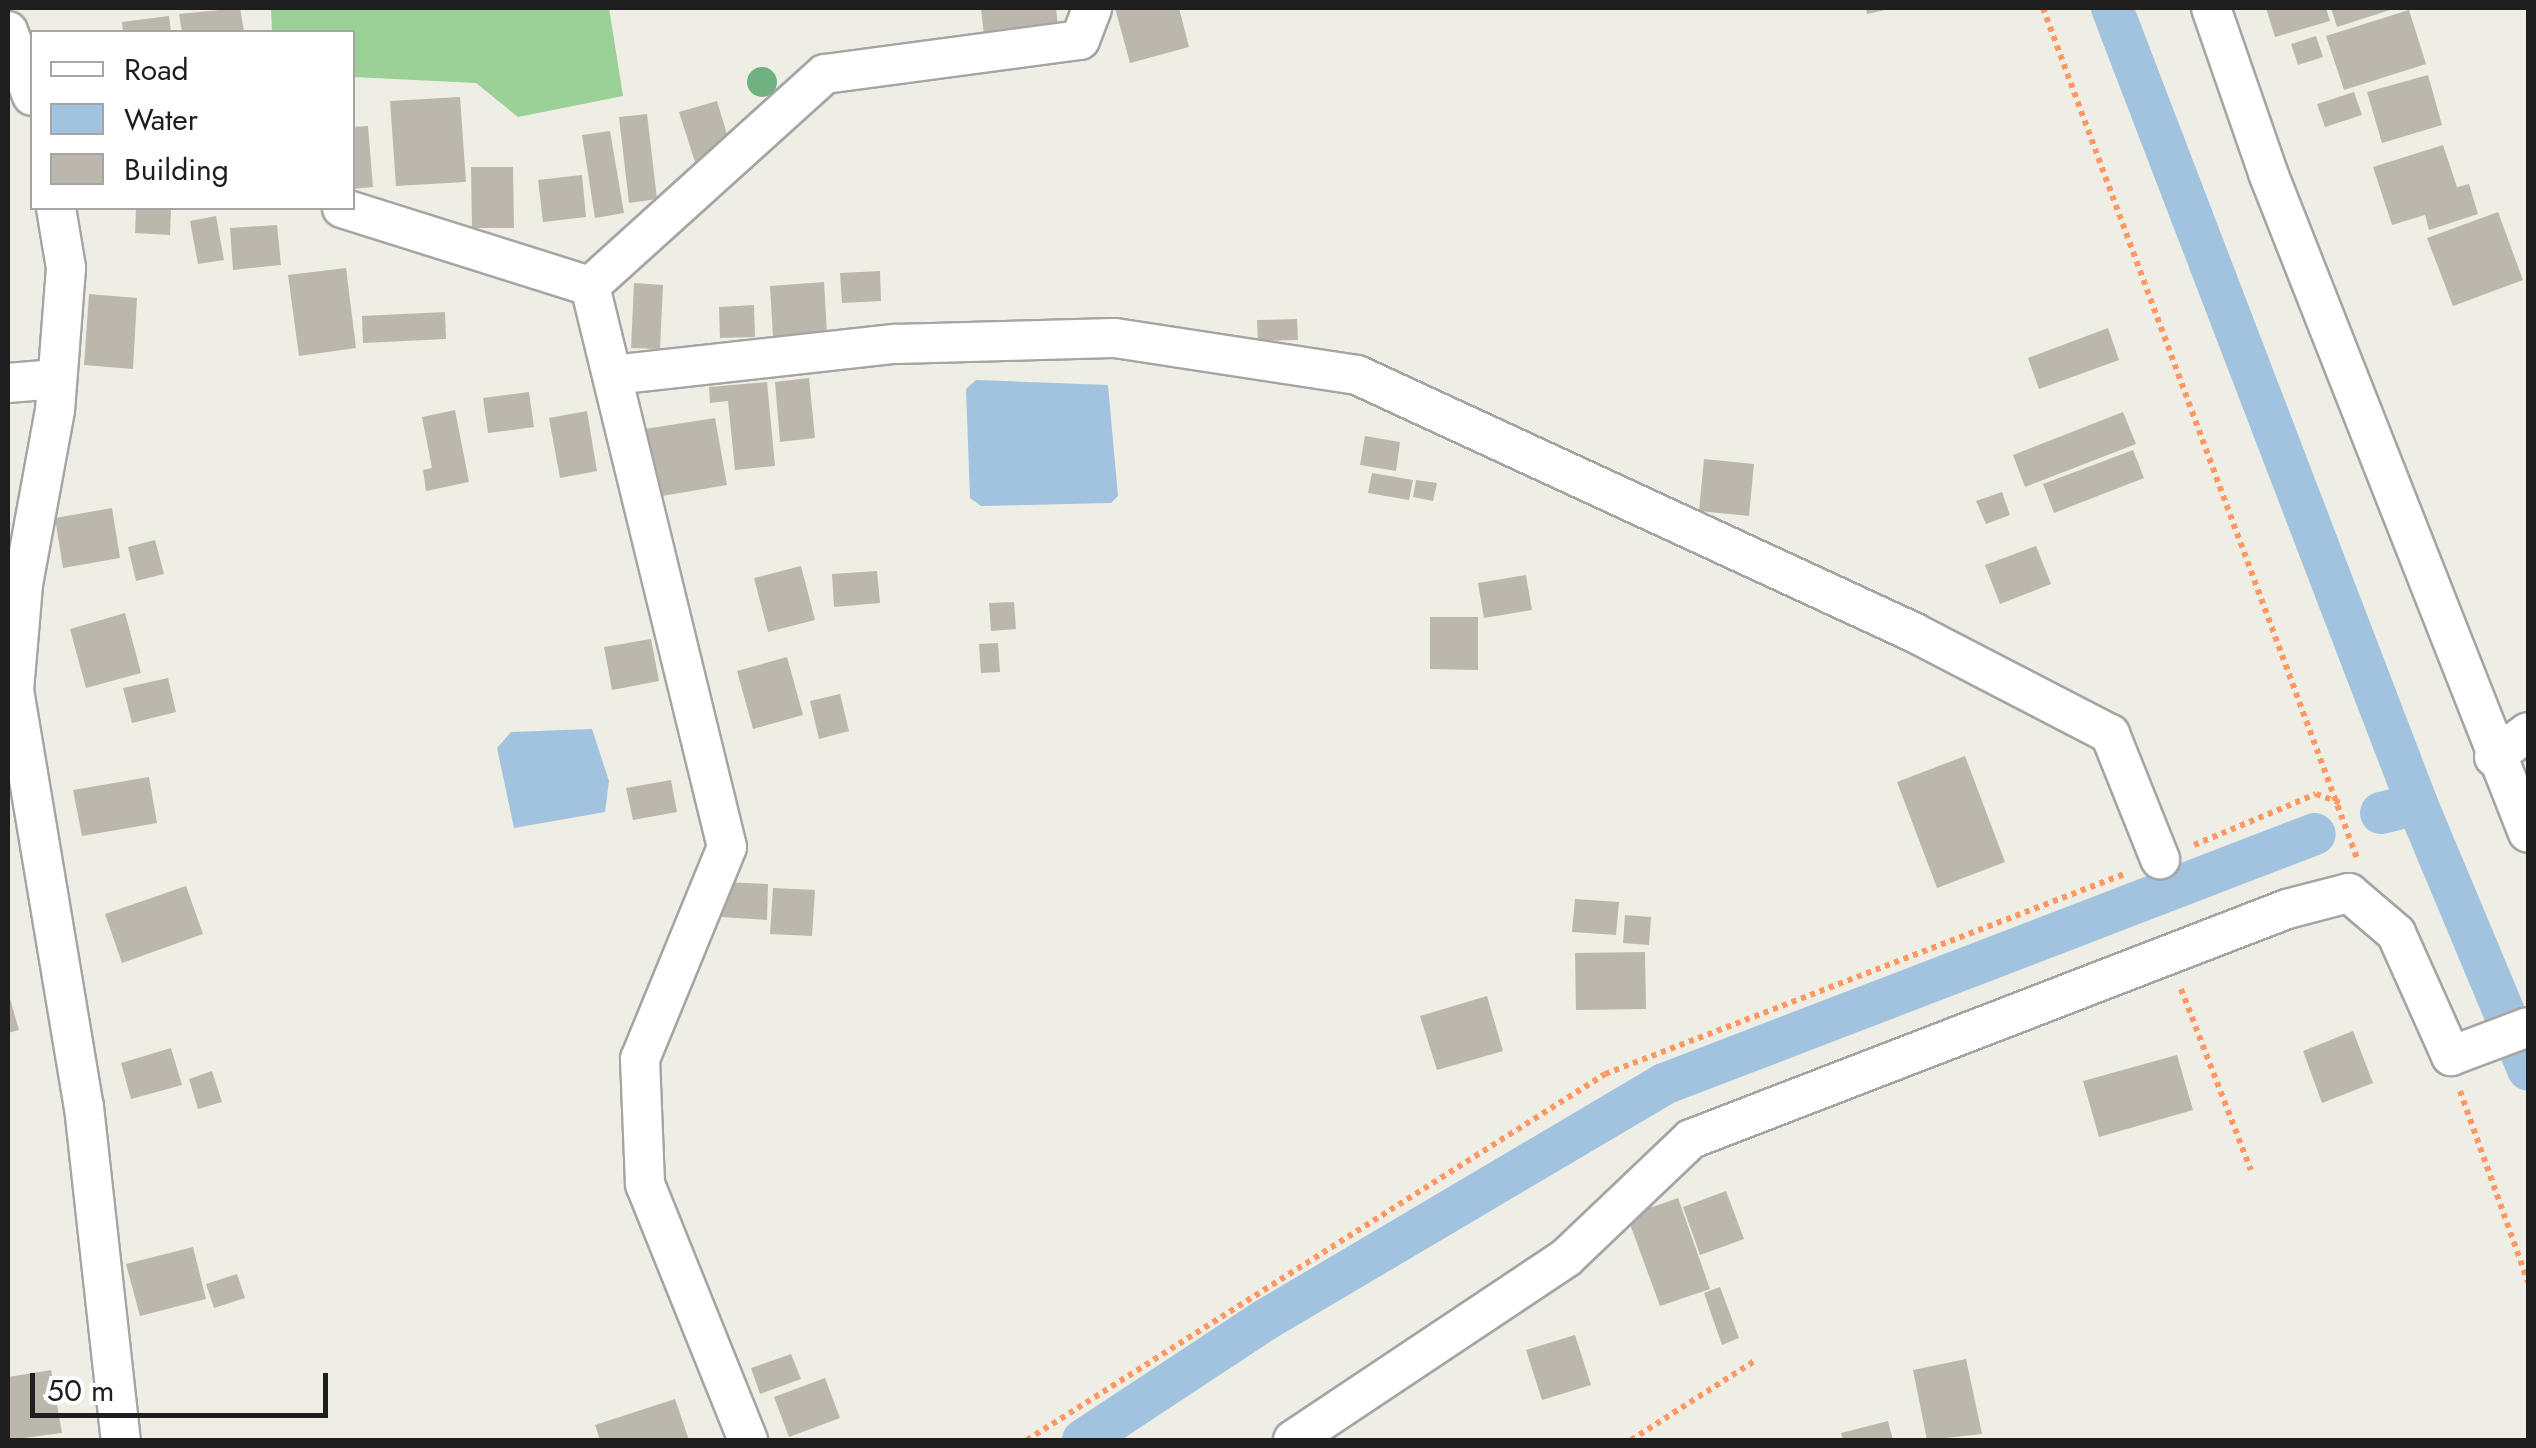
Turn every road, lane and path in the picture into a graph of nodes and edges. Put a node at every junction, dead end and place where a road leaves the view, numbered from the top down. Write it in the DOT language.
graph roads {
  1 [pos="1092,8"];
  2 [pos="2043,8"];
  3 [pos="2211,8"];
  4 [pos="8,31"];
  5 [pos="30,91"];
  6 [pos="56,210"];
  7 [pos="348,210"];
  8 [pos="590,286"];
  9 [pos="613,374"];
  10 [pos="57,379"];
  11 [pos="8,383"];
  12 [pos="2528,732"];
  13 [pos="2494,758"];
  14 [pos="2341,803"];
  15 [pos="2528,833"];
  16 [pos="2160,860"];
  17 [pos="2349,893"];
  18 [pos="2168,955"];
  19 [pos="2528,1027"];
  20 [pos="2462,1052"];
  21 [pos="2251,1170"];
  22 [pos="2528,1282"];
  23 [pos="1756,1360"];
  24 [pos="121,1440"];
  25 [pos="748,1440"];
  26 [pos="1028,1440"];
  27 [pos="1293,1440"];
  28 [pos="1630,1440"];
  1 -- 8 [label="street"];
  2 -- 14 [label="path"];
  3 -- 13 [label="street"];
  4 -- 5 [label="street"];
  6 -- 10 [label="street"];
  7 -- 8 [label="street"];
  8 -- 9 [label="street"];
  9 -- 16 [label="street"];
  9 -- 25 [label="street"];
  10 -- 11 [label="street"];
  10 -- 24 [label="street"];
  12 -- 13 [label="street"];
  13 -- 15 [label="street"];
  14 -- 16 [label="path"];
  14 -- 17 [label="path"];
  16 -- 26 [label="path"];
  17 -- 18 [label="street"];
  17 -- 20 [label="street"];
  18 -- 21 [label="path"];
  18 -- 27 [label="street"];
  19 -- 20 [label="street"];
  20 -- 22 [label="path"];
  23 -- 28 [label="path"];
}
